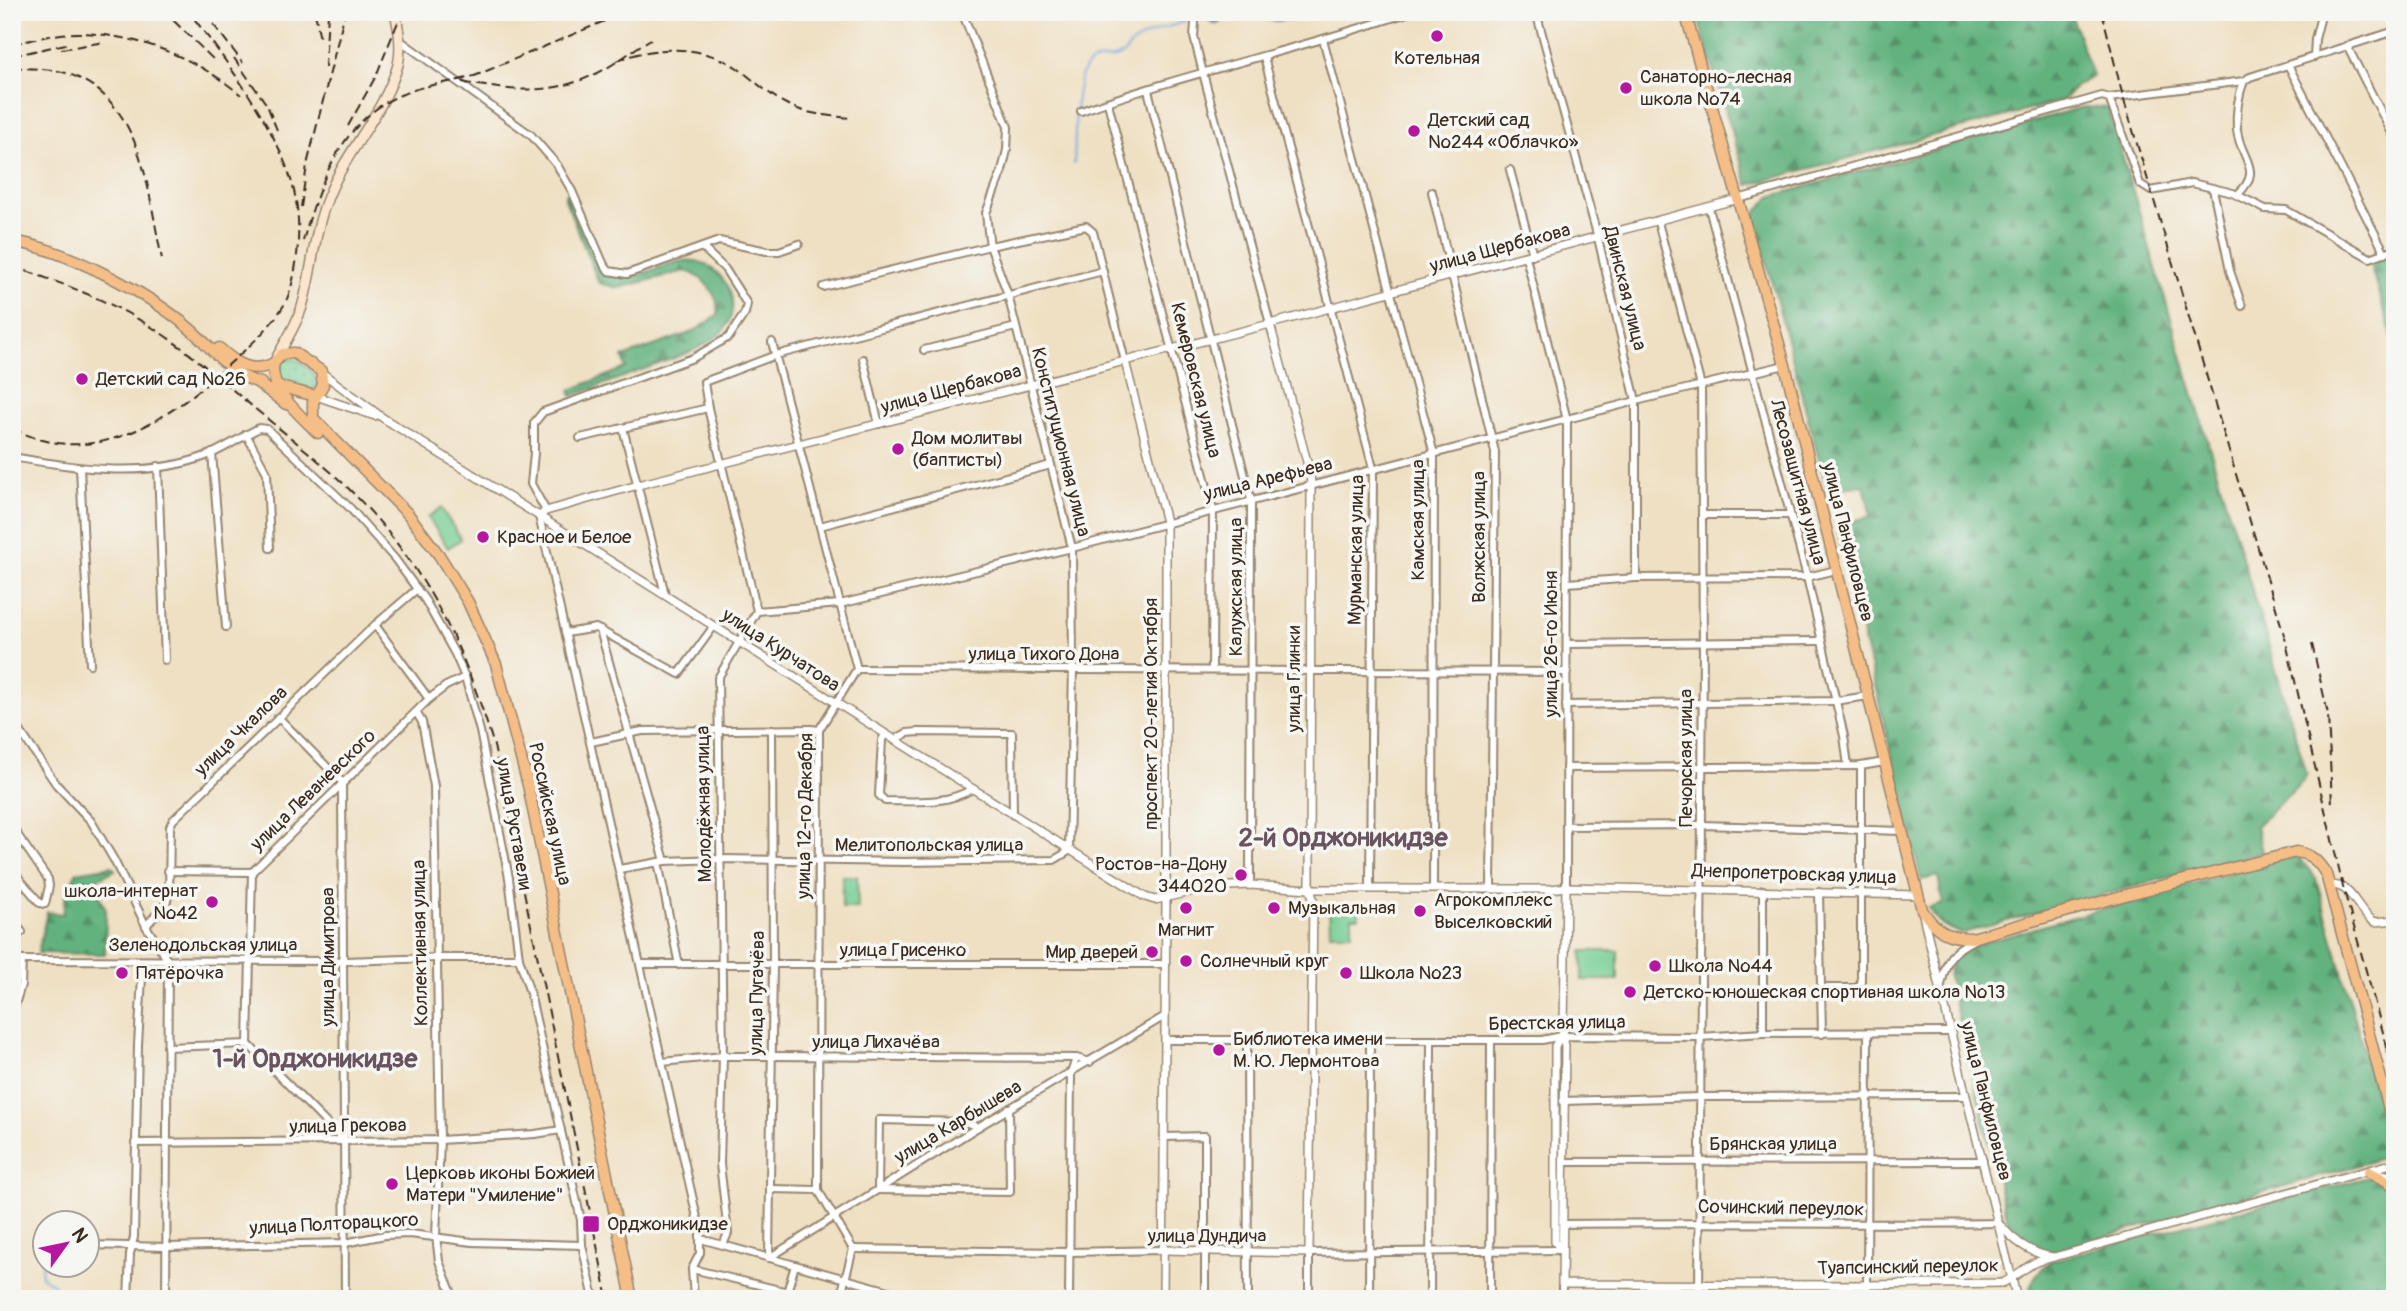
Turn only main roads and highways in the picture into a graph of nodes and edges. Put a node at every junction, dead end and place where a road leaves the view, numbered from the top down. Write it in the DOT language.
graph roads {
  1 [pos="395,12"];
  2 [pos="1685,12"];
  3 [pos="12,235"];
  4 [pos="12,241"];
  5 [pos="291,334"];
  6 [pos="301,356"];
  7 [pos="225,358"];
  8 [pos="275,361"];
  9 [pos="257,382"];
  10 [pos="279,386"];
  11 [pos="316,396"];
  12 [pos="318,433"];
  13 [pos="1917,895"];
  14 [pos="2395,1131"];
  15 [pos="2365,1172"];
  16 [pos="2395,1189"];
  17 [pos="629,1299"];
  1 -- 5 [label="main road"];
  2 -- 13 [label="main road, улица Панфиловцев"];
  3 -- 7 [label="main road"];
  4 -- 7 [label="main road"];
  5 -- 6 [label="main road"];
  5 -- 8 [label="main road"];
  6 -- 8 [label="main road"];
  6 -- 11 [label="main road"];
  7 -- 8 [label="main road"];
  7 -- 9 [label="main road"];
  8 -- 10 [label="main road"];
  9 -- 10 [label="main road"];
  9 -- 12 [label="main road"];
  10 -- 11 [label="main road"];
  10 -- 12 [label="main road"];
  11 -- 17 [label="main road, Российская улица"];
  12 -- 17 [label="main road, Российская улица"];
  13 -- 14 [label="main road, Днепропетровская улица"];
  15 -- 16 [label="main road"];
}
